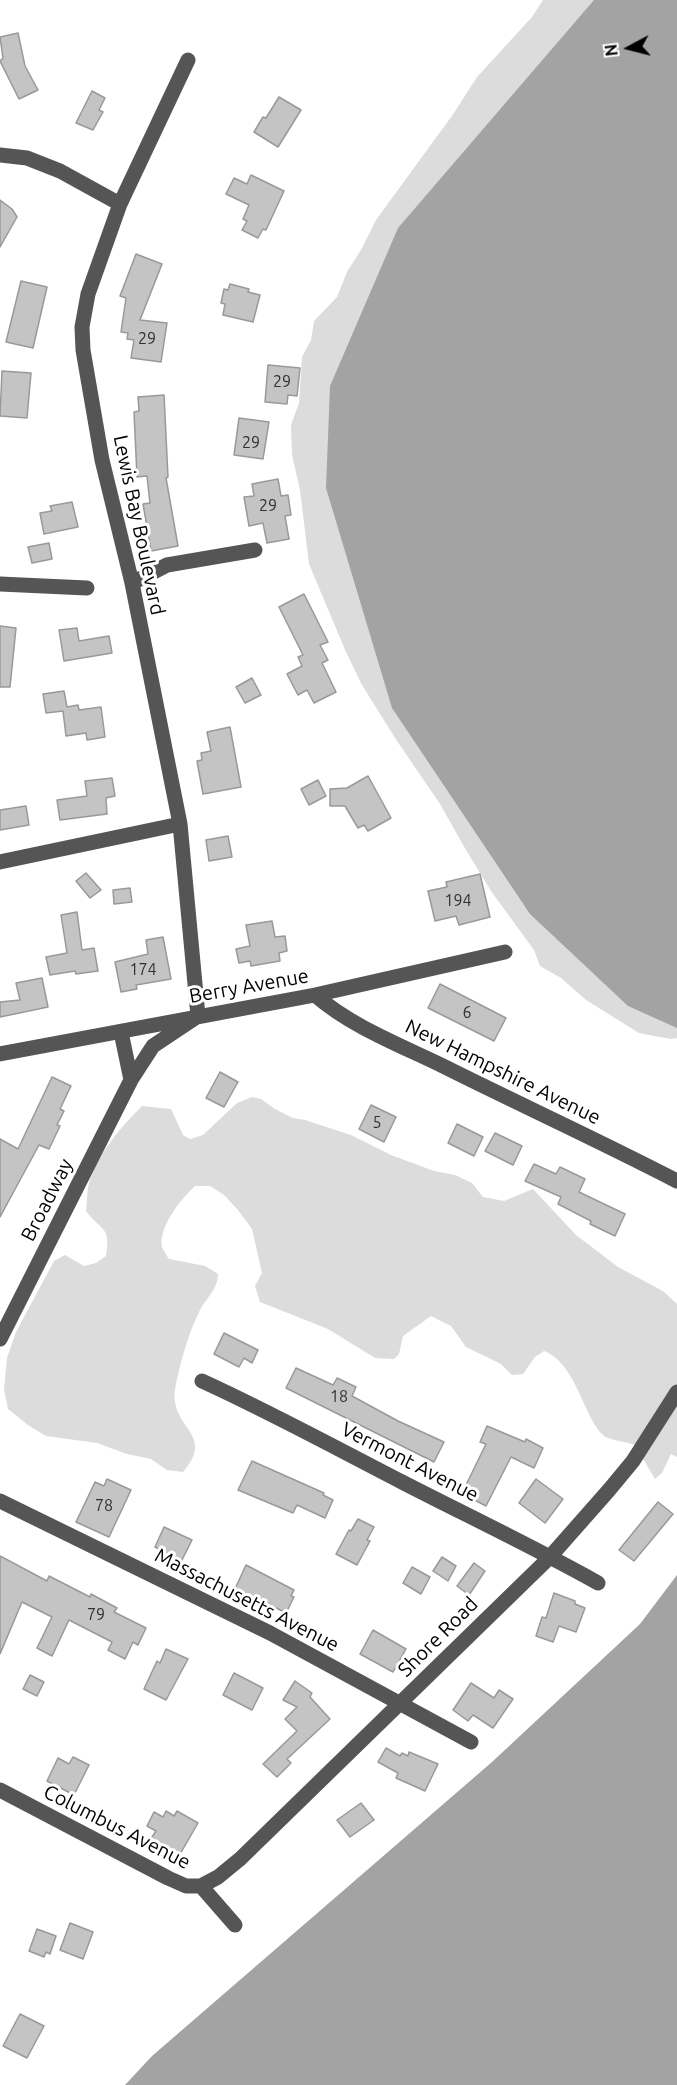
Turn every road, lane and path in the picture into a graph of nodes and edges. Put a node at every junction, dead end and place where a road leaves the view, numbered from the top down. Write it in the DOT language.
graph roads {
  1 [pos="188,60"];
  2 [pos="0,155"];
  3 [pos="120,204"];
  4 [pos="255,550"];
  5 [pos="132,583"];
  6 [pos="0,584"];
  7 [pos="87,588"];
  8 [pos="180,824"];
  9 [pos="0,862"];
  10 [pos="505,952"];
  11 [pos="315,995"];
  12 [pos="198,1016"];
  13 [pos="121,1032"];
  14 [pos="0,1054"];
  15 [pos="131,1080"];
  16 [pos="677,1181"];
  17 [pos="2,1330"];
  18 [pos="202,1382"];
  19 [pos="677,1392"];
  20 [pos="0,1501"];
  21 [pos="549,1558"];
  22 [pos="598,1583"];
  23 [pos="400,1704"];
  24 [pos="471,1742"];
  25 [pos="0,1791"];
  26 [pos="201,1886"];
  27 [pos="236,1925"];
  1 -- 3 [label="street, Lewis Bay Boulevard"];
  2 -- 3 [label="street"];
  3 -- 5 [label="street, Lewis Bay Boulevard"];
  4 -- 5 [label="street"];
  5 -- 8 [label="street, Lewis Bay Boulevard"];
  6 -- 7 [label="street"];
  8 -- 9 [label="street"];
  8 -- 12 [label="street, Lewis Bay Boulevard"];
  10 -- 11 [label="street, Berry Avenue"];
  11 -- 12 [label="street, Berry Avenue"];
  11 -- 16 [label="street, New Hampshire Avenue"];
  12 -- 13 [label="street, Berry Avenue"];
  12 -- 15 [label="street, Broadway"];
  13 -- 14 [label="street, Berry Avenue"];
  13 -- 15 [label="street"];
  15 -- 17 [label="street, Broadway"];
  18 -- 21 [label="street, Vermont Avenue"];
  19 -- 21 [label="street, Shore Road"];
  20 -- 23 [label="street, Massachusetts Avenue"];
  21 -- 22 [label="street, Vermont Avenue"];
  21 -- 23 [label="street, Shore Road"];
  23 -- 24 [label="street, Massachusetts Avenue"];
  23 -- 26 [label="street, Shore Road"];
  25 -- 26 [label="street, Columbus Avenue"];
  26 -- 27 [label="street, Columbus Avenue"];
}
